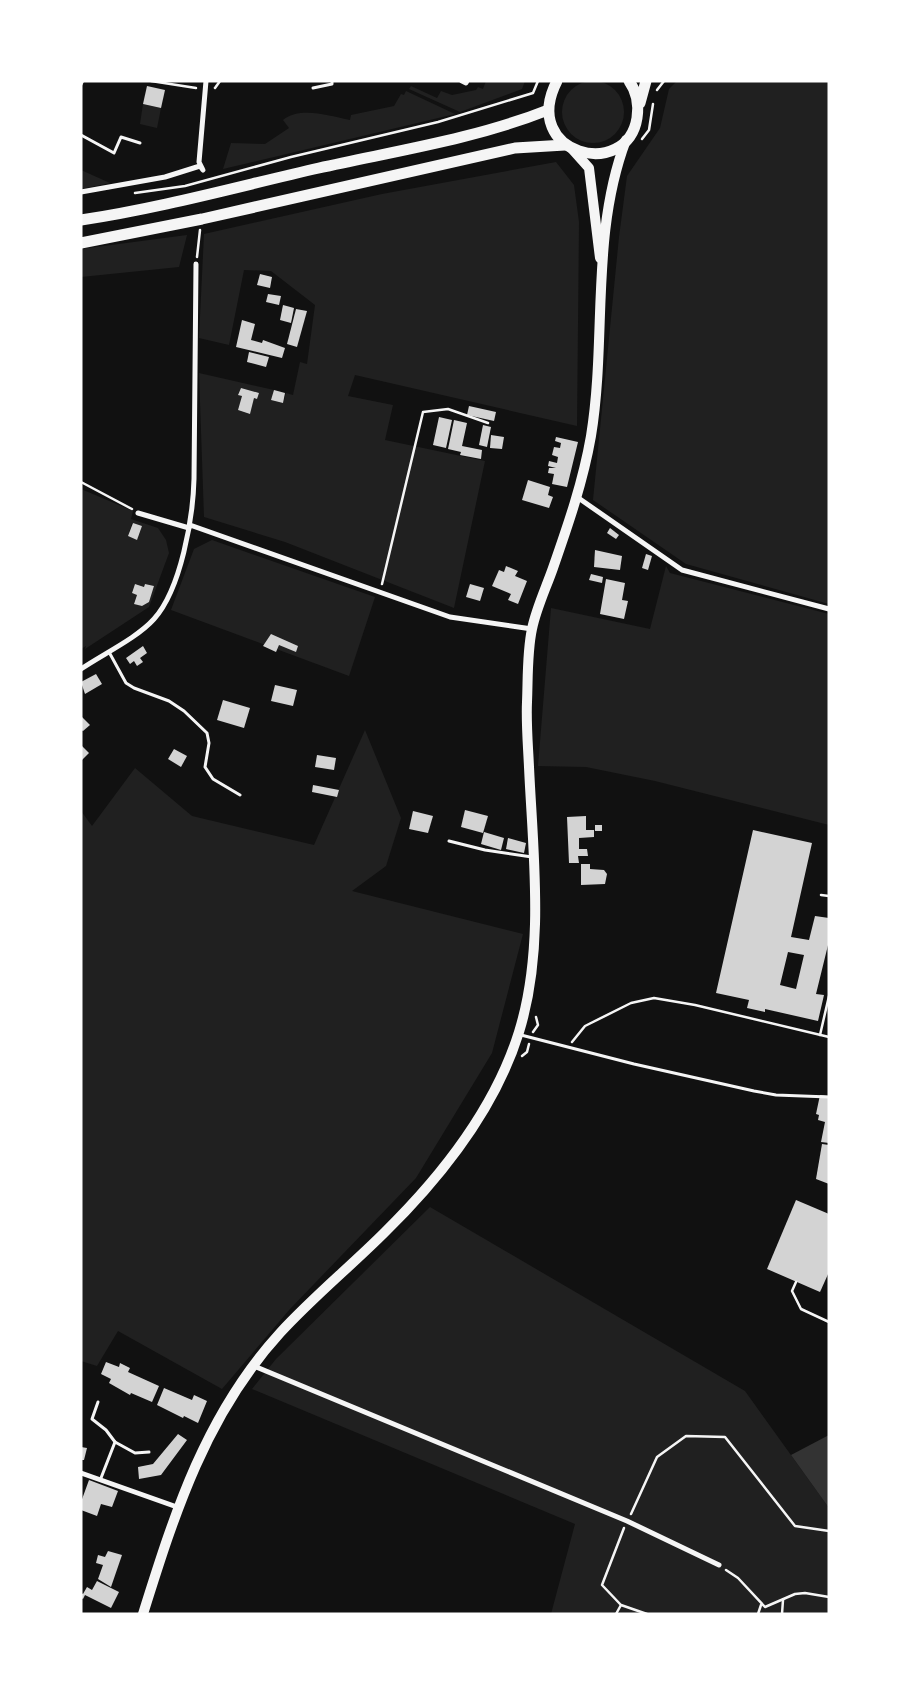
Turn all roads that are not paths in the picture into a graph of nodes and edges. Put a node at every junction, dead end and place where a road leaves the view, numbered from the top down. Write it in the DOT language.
graph roads {
  1 [pos="206,81"];
  2 [pos="332,81"];
  3 [pos="462,81"];
  4 [pos="467,81"];
  5 [pos="557,81"];
  6 [pos="629,81"];
  7 [pos="646,81"];
  8 [pos="313,88"];
  9 [pos="638,109"];
  10 [pos="548,110"];
  11 [pos="81,135"];
  12 [pos="626,140"];
  13 [pos="140,143"];
  14 [pos="568,147"];
  15 [pos="81,192"];
  16 [pos="81,220"];
  17 [pos="81,243"];
  18 [pos="601,262"];
  19 [pos="196,264"];
  20 [pos="577,497"];
  21 [pos="138,513"];
  22 [pos="190,527"];
  23 [pos="829,609"];
  24 [pos="532,629"];
  25 [pos="109,652"];
  26 [pos="81,669"];
  27 [pos="240,795"];
  28 [pos="449,841"];
  29 [pos="532,857"];
  30 [pos="518,1034"];
  31 [pos="829,1097"];
  32 [pos="254,1366"];
  33 [pos="98,1402"];
  34 [pos="116,1442"];
  35 [pos="149,1452"];
  36 [pos="81,1473"];
  37 [pos="100,1478"];
  38 [pos="177,1508"];
  39 [pos="719,1566"];
  40 [pos="143,1614"];
  1 -- 15 [label="street"];
  2 -- 8 [label="lane"];
  3 -- 4 [label="street"];
  5 -- 10 [label="main road"];
  6 -- 9 [label="main road"];
  7 -- 9 [label="main road"];
  9 -- 12 [label="main road"];
  10 -- 14 [label="main road"];
  10 -- 16 [label="main road"];
  11 -- 13 [label="lane"];
  12 -- 14 [label="main road"];
  12 -- 18 [label="main road"];
  14 -- 17 [label="main road"];
  14 -- 18 [label="main road"];
  18 -- 20 [label="main road"];
  19 -- 22 [label="street"];
  20 -- 23 [label="street"];
  20 -- 24 [label="main road"];
  21 -- 22 [label="street"];
  22 -- 24 [label="street"];
  22 -- 25 [label="street"];
  24 -- 29 [label="main road"];
  25 -- 26 [label="street"];
  25 -- 27 [label="lane"];
  28 -- 29 [label="lane"];
  29 -- 30 [label="main road"];
  30 -- 31 [label="lane"];
  30 -- 32 [label="main road"];
  32 -- 38 [label="main road"];
  32 -- 39 [label="street"];
  33 -- 34 [label="lane"];
  34 -- 35 [label="lane"];
  34 -- 37 [label="lane"];
  36 -- 37 [label="street"];
  37 -- 38 [label="street"];
  38 -- 40 [label="main road"];
}
